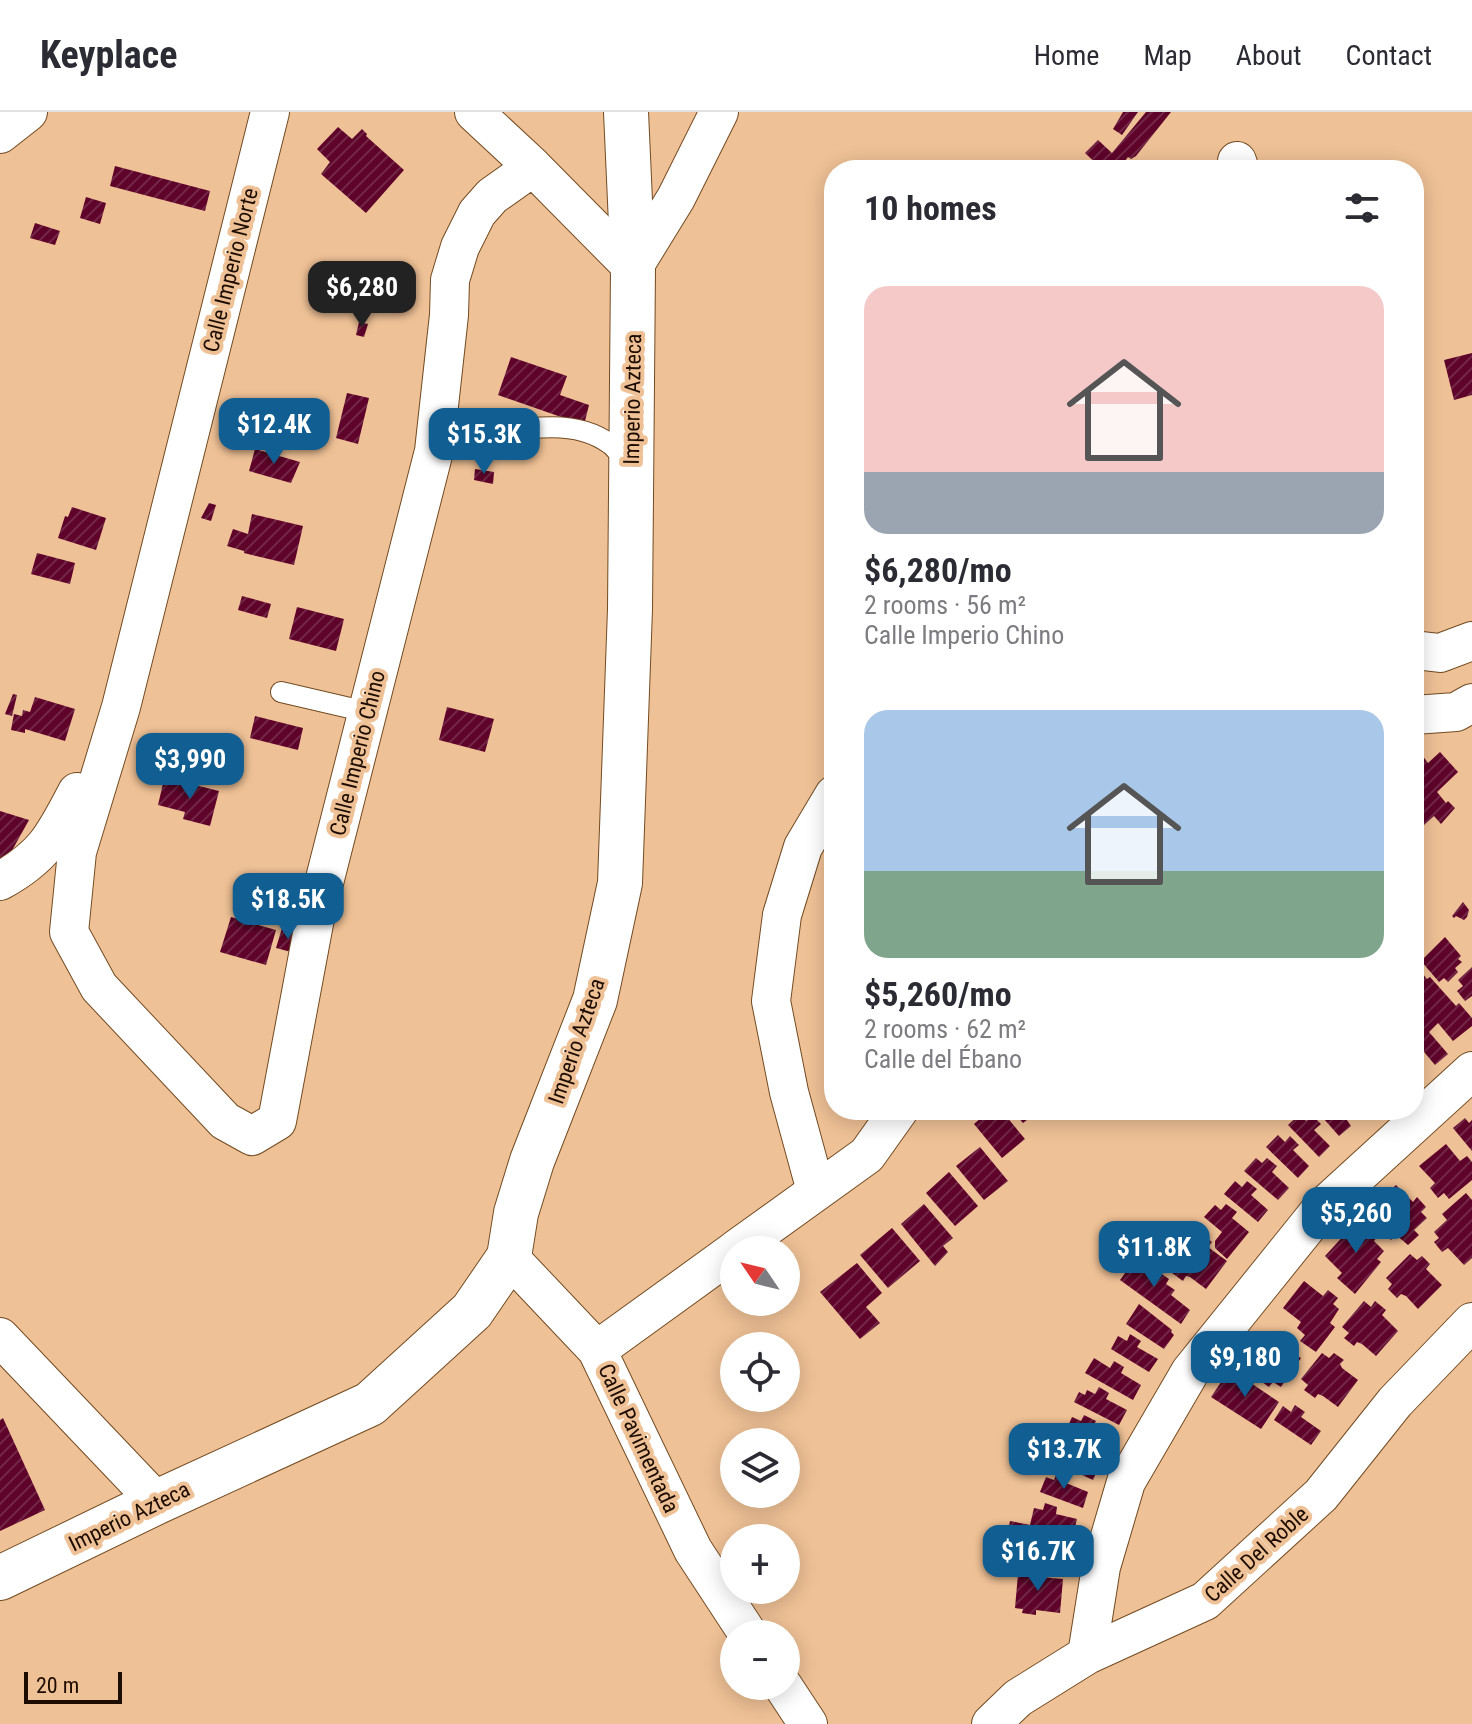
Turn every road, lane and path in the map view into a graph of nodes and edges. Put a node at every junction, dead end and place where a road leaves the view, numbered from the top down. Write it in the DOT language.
graph roads {
  1 [pos="28,112"];
  2 [pos="270,112"];
  3 [pos="474,112"];
  4 [pos="626,112"];
  5 [pos="719,112"];
  6 [pos="0,134"];
  7 [pos="533,167"];
  8 [pos="633,268"];
  9 [pos="434,451"];
  10 [pos="631,470"];
  11 [pos="1472,641"];
  12 [pos="1424,651"];
  13 [pos="281,692"];
  14 [pos="1472,703"];
  15 [pos="121,707"];
  16 [pos="367,712"];
  17 [pos="1424,714"];
  18 [pos="824,812"];
  19 [pos="0,881"];
  20 [pos="1472,1071"];
  21 [pos="1424,1115"];
  22 [pos="892,1120"];
  23 [pos="1418,1120"];
  24 [pos="816,1191"];
  25 [pos="754,1236"];
  26 [pos="509,1257"];
  27 [pos="720,1261"];
  28 [pos="1472,1322"];
  29 [pos="0,1337"];
  30 [pos="597,1350"];
  31 [pos="157,1502"];
  32 [pos="0,1578"];
  33 [pos="739,1620"];
  34 [pos="1087,1655"];
  35 [pos="792,1700"];
  36 [pos="808,1724"];
  37 [pos="991,1724"];
  1 -- 6 [label="street"];
  2 -- 15 [label="street, Calle Imperio Norte"];
  3 -- 7 [label="street"];
  4 -- 8 [label="street, Imperio Azteca"];
  5 -- 8 [label="street"];
  7 -- 8 [label="street"];
  7 -- 9 [label="street, Calle Imperio Chino"];
  8 -- 10 [label="street, Imperio Azteca"];
  9 -- 10 [label="lane"];
  9 -- 16 [label="street, Calle Imperio Chino"];
  10 -- 26 [label="street, Imperio Azteca"];
  11 -- 12 [label="street"];
  13 -- 16 [label="lane"];
  14 -- 17 [label="street"];
  15 -- 16 [label="street, Calle Imperio Chino"];
  15 -- 19 [label="street"];
  18 -- 24 [label="street"];
  20 -- 21 [label="street"];
  22 -- 24 [label="street"];
  23 -- 34 [label="street"];
  24 -- 25 [label="street"];
  26 -- 30 [label="street, Calle Pavimentada"];
  26 -- 31 [label="street, Imperio Azteca"];
  27 -- 30 [label="street"];
  28 -- 34 [label="street, Calle Del Roble"];
  29 -- 31 [label="street"];
  30 -- 33 [label="street, Calle Pavimentada"];
  31 -- 32 [label="street, Imperio Azteca"];
  34 -- 37 [label="street, Calle Del Roble"];
  35 -- 36 [label="street"];
}
